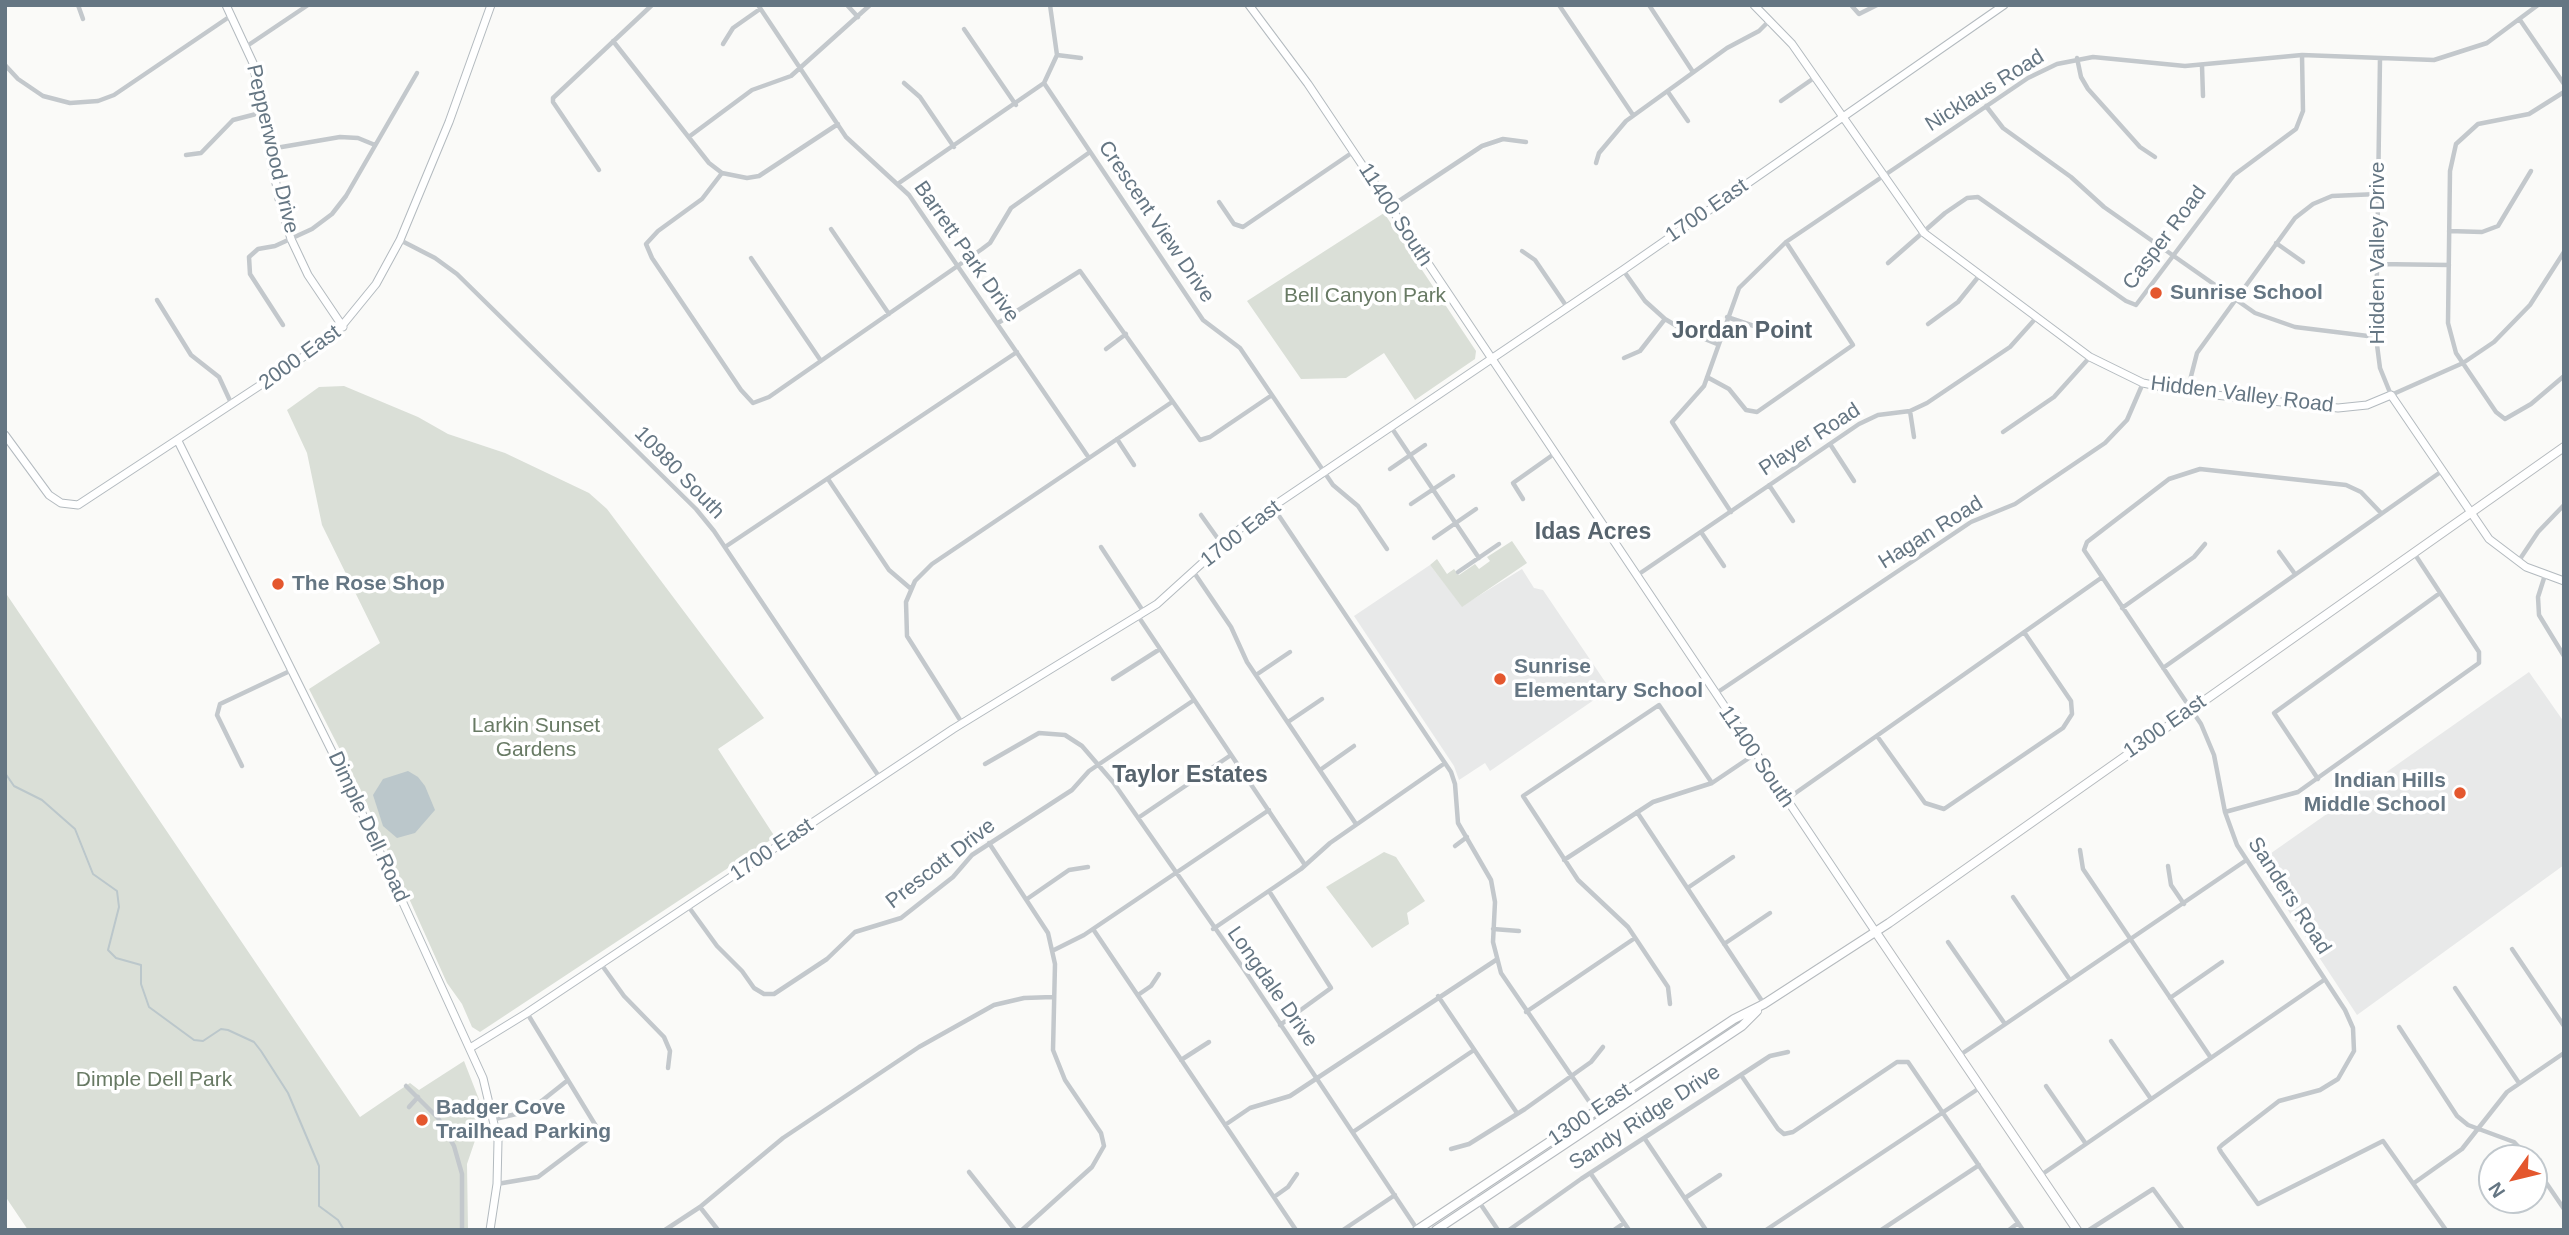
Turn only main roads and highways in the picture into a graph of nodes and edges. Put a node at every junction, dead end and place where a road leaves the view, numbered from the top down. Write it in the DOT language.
graph roads {
  1 [pos="2564,447"];
  2 [pos="1875,931"];
  3 [pos="1765,1004"];
  4 [pos="1417,1230"];
  5 [pos="1436,1230"];
  6 [pos="2077,1230"];
  1 -- 2 [label="main road, 1300 East"];
  2 -- 3 [label="main road, 1300 East"];
  2 -- 6 [label="main road, 11400 South"];
  3 -- 4 [label="main road, 1300 East"];
  3 -- 5 [label="main road, 1300 East"];
}
